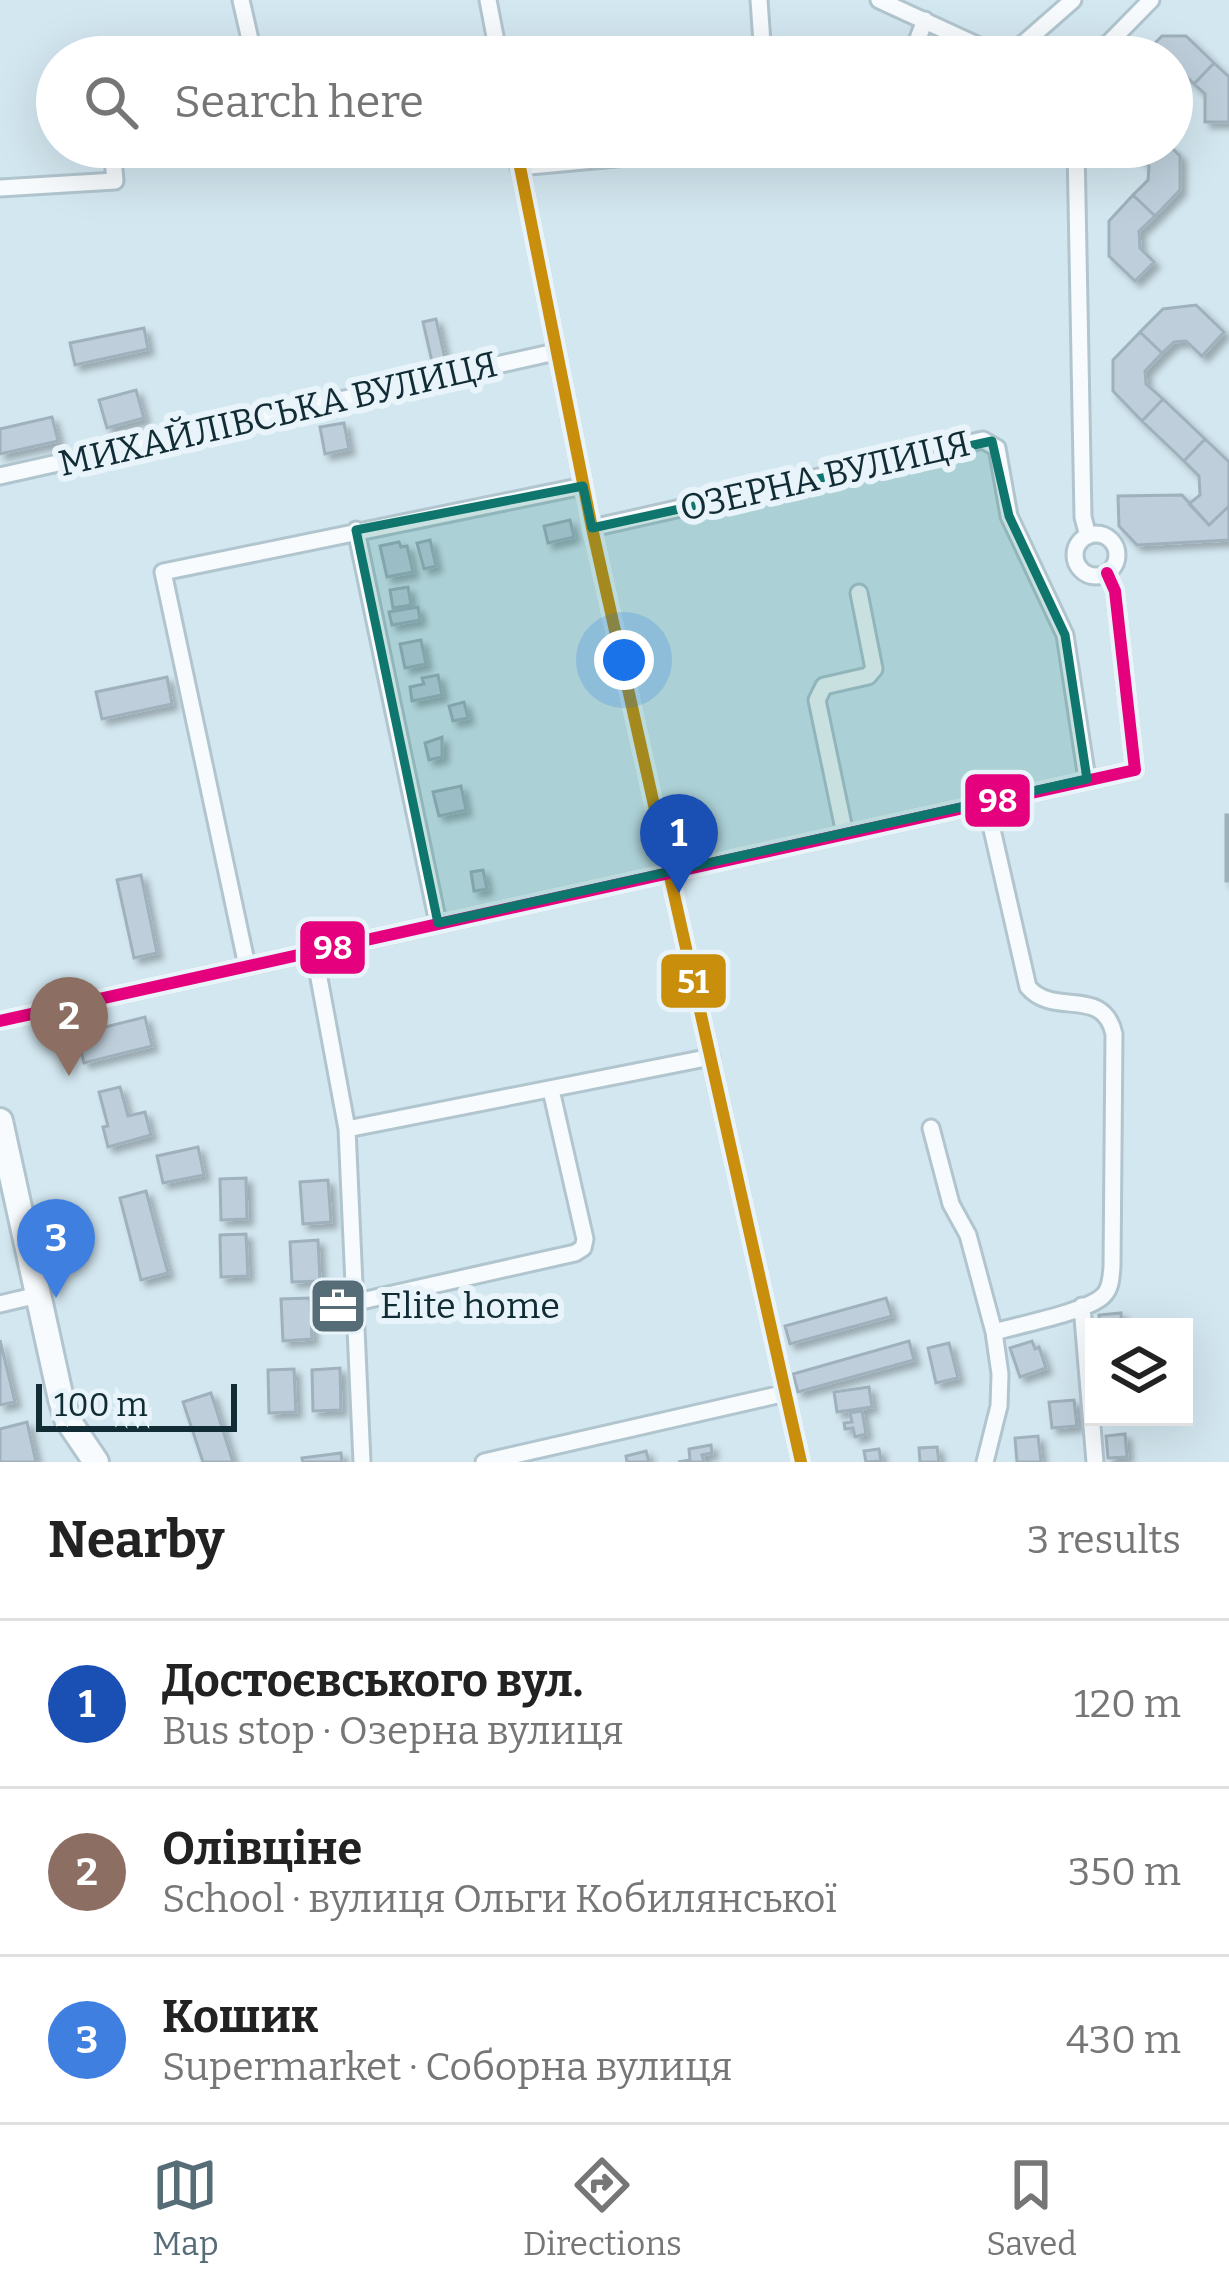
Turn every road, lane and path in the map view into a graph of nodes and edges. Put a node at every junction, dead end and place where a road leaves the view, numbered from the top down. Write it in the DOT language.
graph roads {
  1 [pos="241,0"];
  2 [pos="488,0"];
  3 [pos="759,0"];
  4 [pos="879,0"];
  5 [pos="1073,0"];
  6 [pos="1151,0"];
  7 [pos="925,20"];
  8 [pos="249,36"];
  9 [pos="495,36"];
  10 [pos="762,36"];
  11 [pos="919,36"];
  12 [pos="960,36"];
  13 [pos="1031,36"];
  14 [pos="1116,36"];
  15 [pos="114,168"];
  16 [pos="519,168"];
  17 [pos="1076,168"];
  18 [pos="0,188"];
  19 [pos="555,352"];
  20 [pos="0,476"];
  21 [pos="583,486"];
  22 [pos="592,528"];
  23 [pos="356,530"];
  24 [pos="1088,536"];
  25 [pos="1107,573"];
  26 [pos="859,593"];
  27 [pos="1087,779"];
  28 [pos="986,803"];
  29 [pos="845,834"];
  30 [pos="668,874"];
  31 [pos="439,922"];
  32 [pos="314,951"];
  33 [pos="247,966"];
  34 [pos="0,1021"];
  35 [pos="710,1057"];
  36 [pos="551,1090"];
  37 [pos="0,1121"];
  38 [pos="931,1128"];
  39 [pos="347,1129"];
  40 [pos="38,1295"];
  41 [pos="357,1302"];
  42 [pos="0,1304"];
  43 [pos="1082,1306"];
  44 [pos="994,1332"];
  45 [pos="786,1394"];
  46 [pos="96,1462"];
  47 [pos="362,1462"];
  48 [pos="484,1462"];
  49 [pos="801,1462"];
  50 [pos="985,1462"];
  51 [pos="1095,1462"];
  1 -- 8 [label="street"];
  2 -- 9 [label="street"];
  3 -- 10 [label="street"];
  4 -- 7 [label="street"];
  5 -- 13 [label="street"];
  6 -- 14 [label="street"];
  7 -- 11 [label="street"];
  7 -- 12 [label="street"];
  15 -- 18 [label="street"];
  16 -- 19 [label="street"];
  17 -- 24 [label="street"];
  19 -- 20 [label="street, МИХАЙЛІВСЬКА ВУЛИЦЯ"];
  19 -- 21 [label="street"];
  21 -- 22 [label="street"];
  21 -- 23 [label="street"];
  22 -- 27 [label="street, ОЗЕРНА ВУЛИЦЯ"];
  22 -- 30 [label="street"];
  23 -- 31 [label="street"];
  23 -- 33 [label="street"];
  24 -- 25 [label="street"];
  24 -- 25 [label="street"];
  25 -- 27 [label="street"];
  26 -- 29 [label="street"];
  27 -- 28 [label="street"];
  28 -- 29 [label="street"];
  28 -- 43 [label="street"];
  29 -- 30 [label="street"];
  30 -- 31 [label="street"];
  30 -- 35 [label="street"];
  31 -- 32 [label="street"];
  32 -- 33 [label="street"];
  32 -- 39 [label="street"];
  33 -- 34 [label="street"];
  35 -- 36 [label="street"];
  35 -- 45 [label="street"];
  36 -- 39 [label="street"];
  36 -- 41 [label="street"];
  37 -- 40 [label="main road"];
  38 -- 44 [label="street"];
  39 -- 41 [label="street"];
  40 -- 42 [label="street"];
  40 -- 46 [label="main road"];
  41 -- 47 [label="street"];
  43 -- 44 [label="street"];
  43 -- 51 [label="street"];
  44 -- 50 [label="street"];
  45 -- 48 [label="street"];
  45 -- 49 [label="street"];
}
